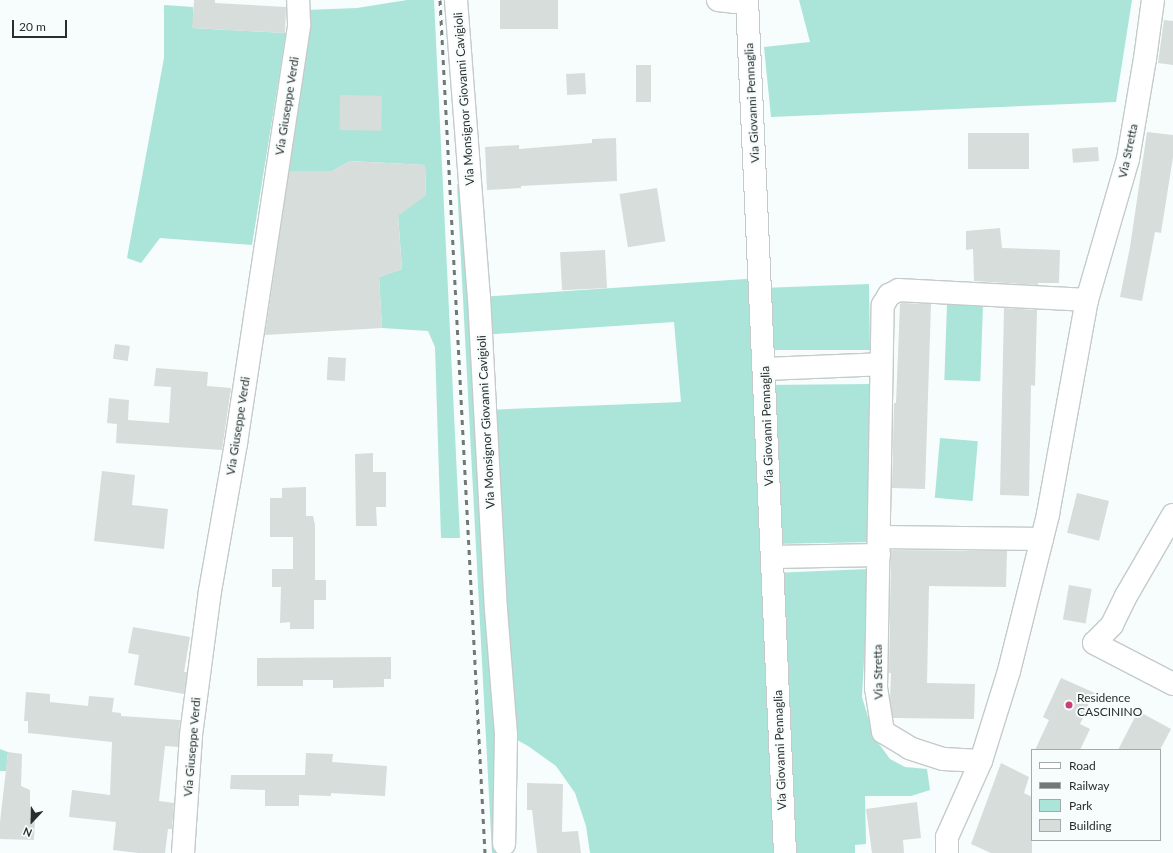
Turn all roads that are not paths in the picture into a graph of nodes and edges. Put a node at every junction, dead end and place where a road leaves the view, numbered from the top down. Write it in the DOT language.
graph roads {
  1 [pos="298,0"];
  2 [pos="456,0"];
  3 [pos="718,0"];
  4 [pos="740,0"];
  5 [pos="747,0"];
  6 [pos="1152,0"];
  7 [pos="1087,300"];
  8 [pos="881,364"];
  9 [pos="764,368"];
  10 [pos="1173,515"];
  11 [pos="1042,538"];
  12 [pos="879,546"];
  13 [pos="772,557"];
  14 [pos="1173,684"];
  15 [pos="981,761"];
  16 [pos="504,844"];
  17 [pos="947,845"];
  18 [pos="183,853"];
  19 [pos="785,853"];
  20 [pos="929,853"];
  1 -- 18 [label="street, Via Giuseppe Verdi"];
  2 -- 16 [label="street, Via Monsignor Giovanni Cavigioli"];
  3 -- 4 [label="street"];
  5 -- 9 [label="street, Via Giovanni Pennaglia"];
  6 -- 7 [label="street, Via Stretta"];
  7 -- 8 [label="street, Via Stretta"];
  7 -- 11 [label="street, Via Stretta"];
  8 -- 9 [label="street"];
  8 -- 12 [label="street, Via Stretta"];
  9 -- 13 [label="street, Via Giovanni Pennaglia"];
  10 -- 14 [label="street"];
  11 -- 12 [label="street"];
  11 -- 15 [label="street, Via Stretta"];
  12 -- 13 [label="street"];
  12 -- 15 [label="street, Via Stretta"];
  13 -- 19 [label="street, Via Giovanni Pennaglia"];
  15 -- 17 [label="street, Via Stretta"];
  17 -- 20 [label="street"];
}
